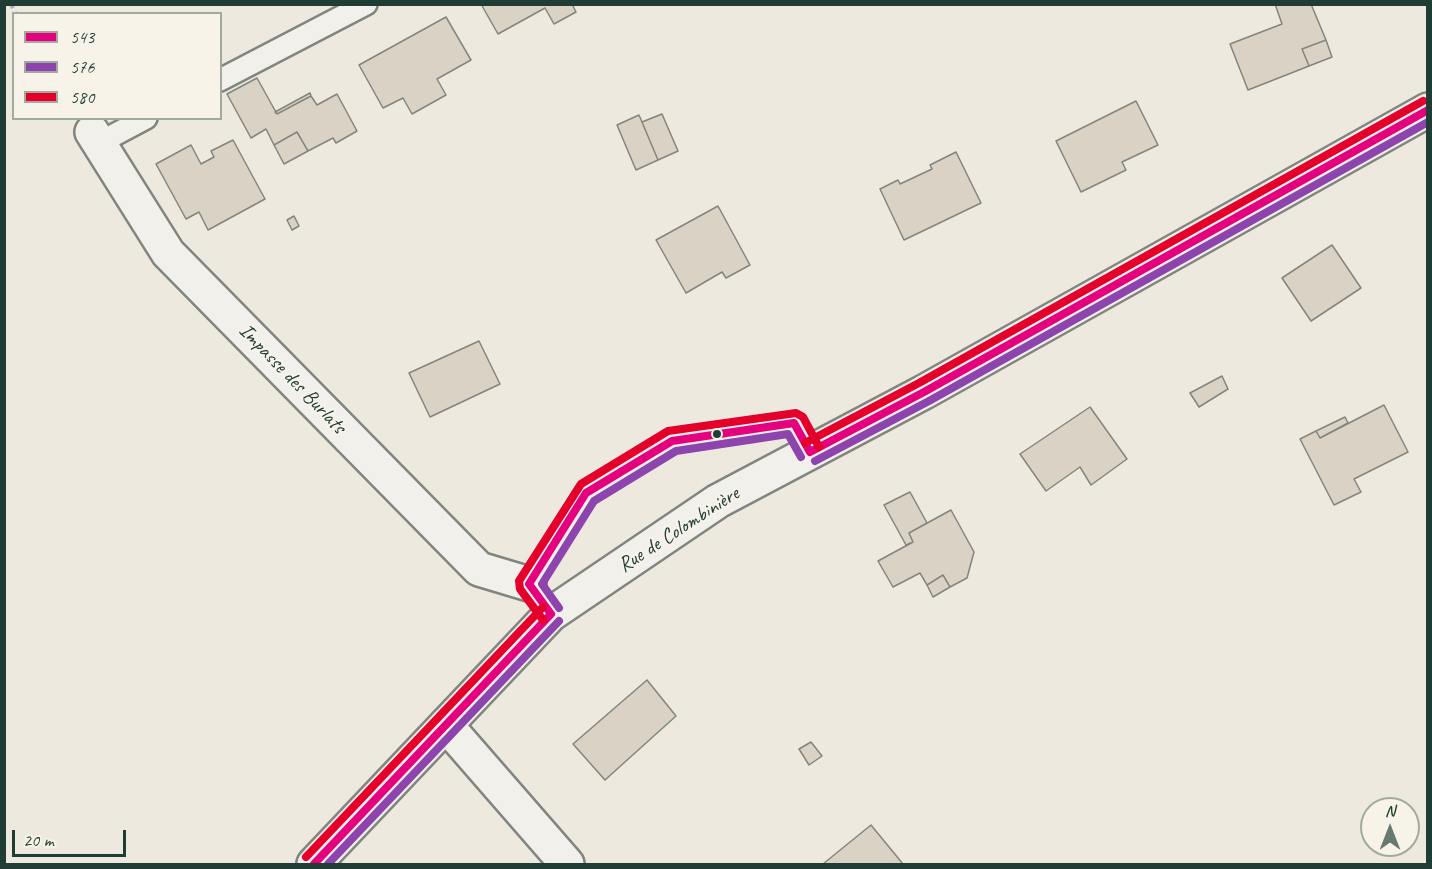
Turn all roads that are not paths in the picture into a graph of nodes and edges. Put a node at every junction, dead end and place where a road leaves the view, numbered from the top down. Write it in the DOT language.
graph roads {
  1 [pos="366,4"];
  2 [pos="222,79"];
  3 [pos="1428,110"];
  4 [pos="141,120"];
  5 [pos="95,138"];
  6 [pos="810,452"];
  7 [pos="530,584"];
  8 [pos="551,614"];
  9 [pos="446,724"];
  10 [pos="315,864"];
  11 [pos="567,864"];
  1 -- 2 [label="lane"];
  3 -- 6 [label="street, Rue de Colombinière"];
  4 -- 5 [label="lane"];
  5 -- 7 [label="street, Impasse des Burlats"];
  6 -- 7 [label="lane"];
  6 -- 8 [label="street, Rue de Colombinière"];
  7 -- 8 [label="lane"];
  8 -- 9 [label="street, Rue de Colombinière"];
  9 -- 10 [label="street, Rue de Colombinière"];
  9 -- 11 [label="street"];
}
